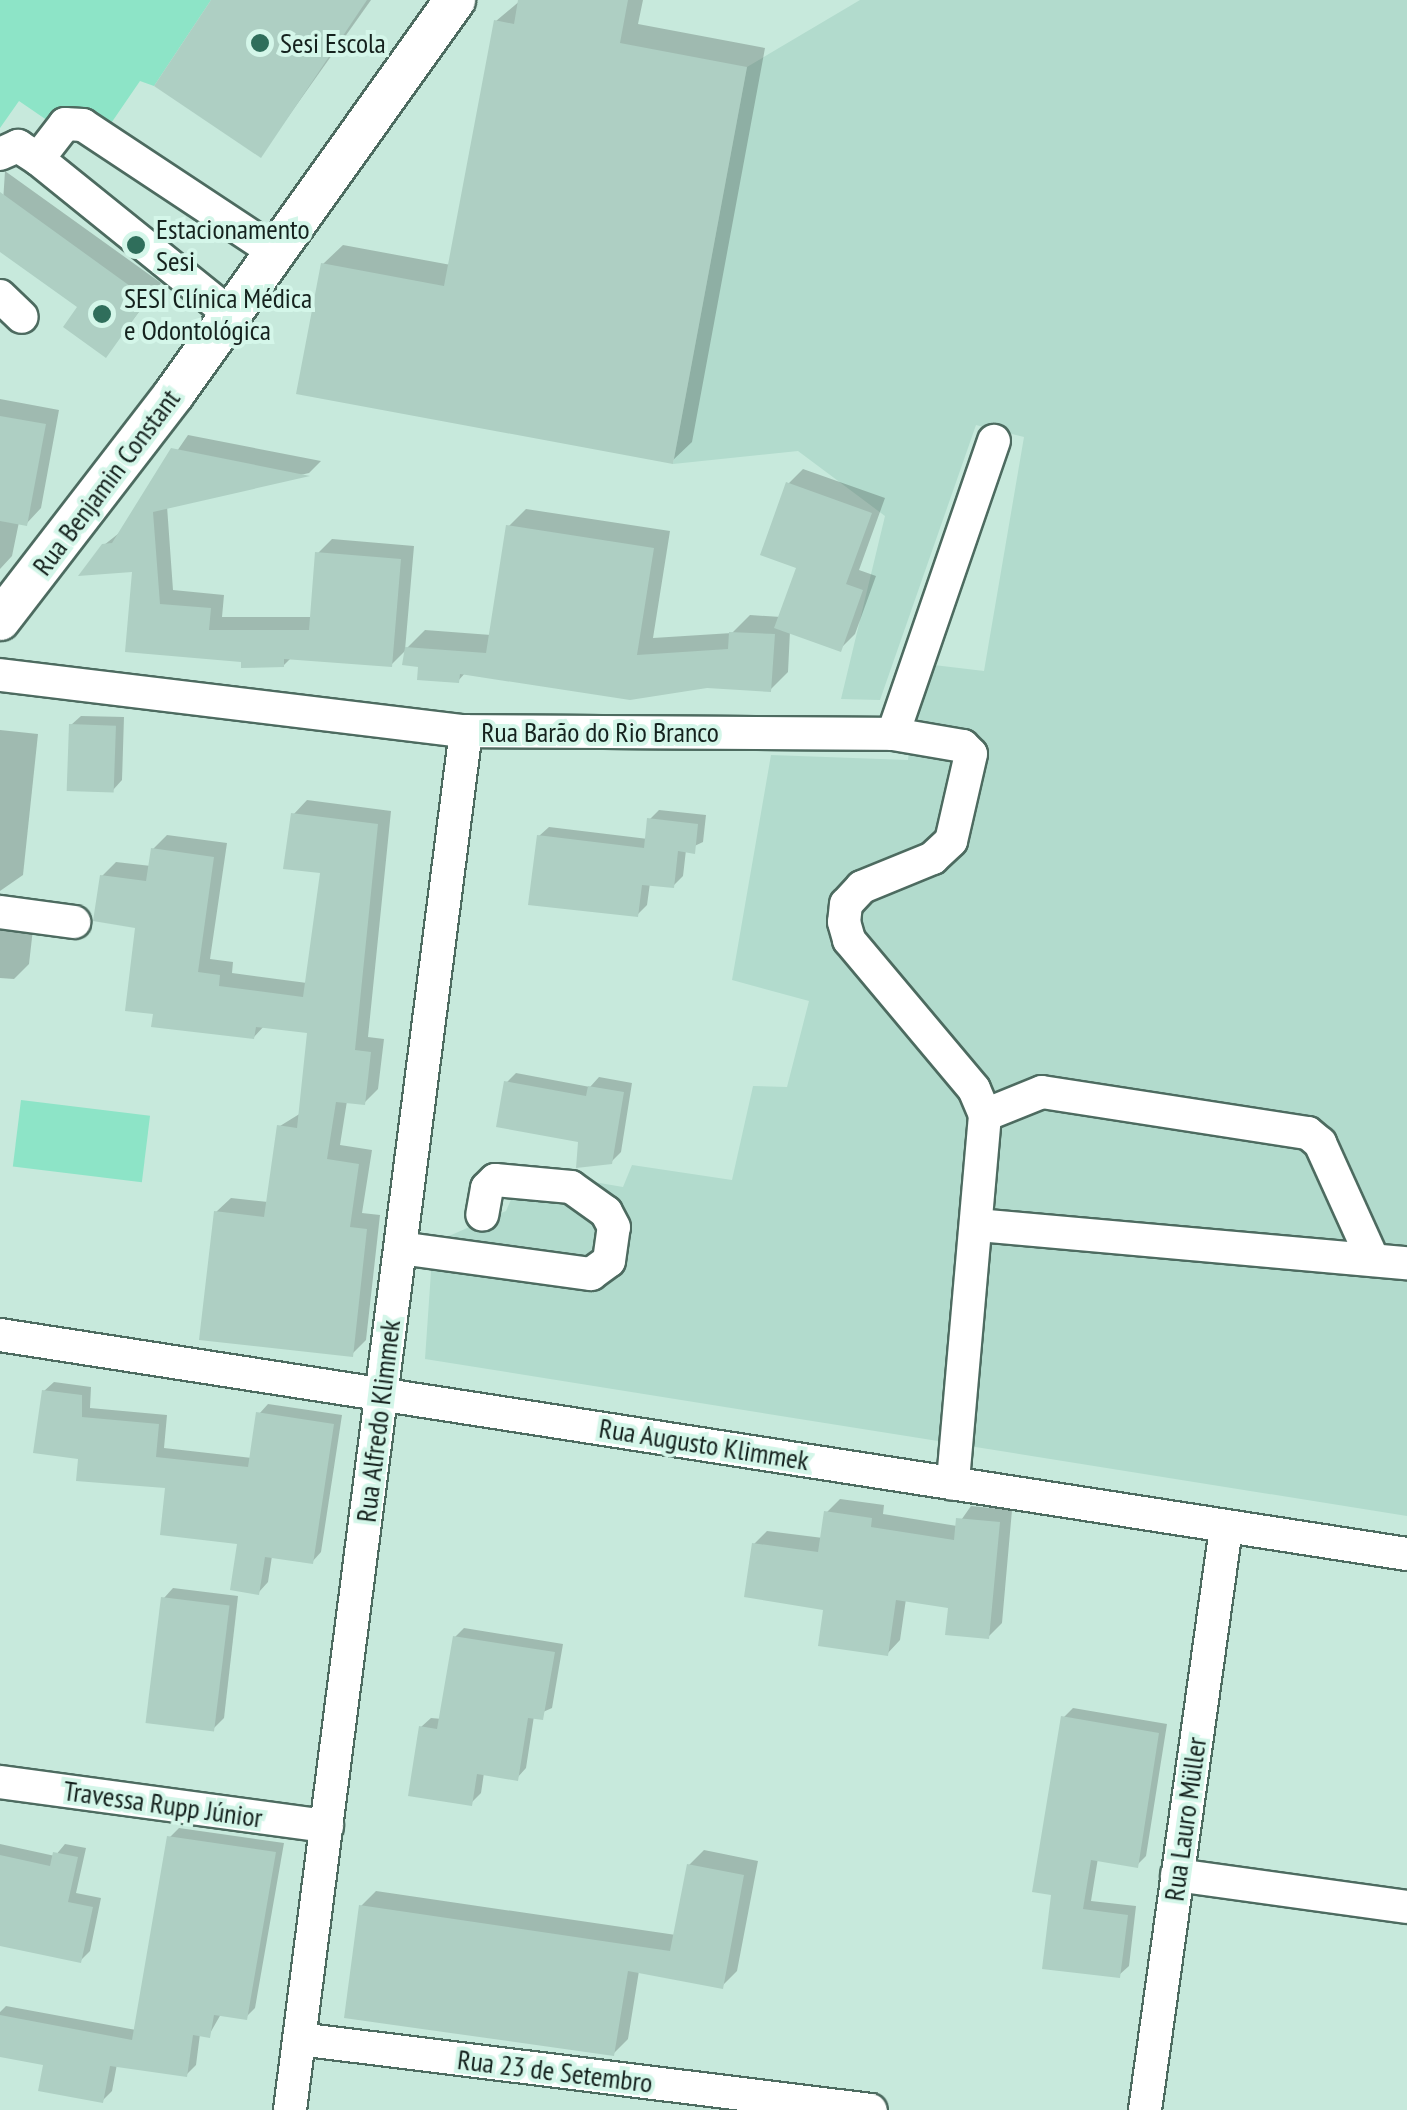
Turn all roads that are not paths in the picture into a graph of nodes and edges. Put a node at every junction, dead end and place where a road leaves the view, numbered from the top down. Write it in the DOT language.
graph roads {
  1 [pos="454,0"];
  2 [pos="0,154"];
  3 [pos="38,160"];
  4 [pos="275,252"];
  5 [pos="230,314"];
  6 [pos="994,441"];
  7 [pos="0,620"];
  8 [pos="0,675"];
  9 [pos="466,731"];
  10 [pos="893,734"];
  11 [pos="0,912"];
  12 [pos="74,922"];
  13 [pos="986,1115"];
  14 [pos="482,1215"];
  15 [pos="978,1225"];
  16 [pos="400,1248"];
  17 [pos="1373,1260"];
  18 [pos="1407,1263"];
  19 [pos="0,1334"];
  20 [pos="382,1392"];
  21 [pos="953,1484"];
  22 [pos="1226,1528"];
  23 [pos="1407,1554"];
  24 [pos="0,1782"];
  25 [pos="326,1826"];
  26 [pos="1177,1874"];
  27 [pos="1407,1907"];
  28 [pos="299,2039"];
  29 [pos="290,2110"];
  30 [pos="871,2110"];
  31 [pos="1145,2110"];
  1 -- 4 [label="main road, Rua Benjamin Constant"];
  2 -- 3 [label="street"];
  3 -- 4 [label="street"];
  3 -- 5 [label="street"];
  4 -- 5 [label="main road, Rua Benjamin Constant"];
  5 -- 7 [label="main road, Rua Benjamin Constant"];
  6 -- 10 [label="street"];
  8 -- 9 [label="street, Rua Barão do Rio Branco"];
  9 -- 10 [label="street, Rua Barão do Rio Branco"];
  9 -- 16 [label="street, Rua Alfredo Klimmek"];
  10 -- 13 [label="street, Rua Barão do Rio Branco"];
  11 -- 12 [label="street"];
  13 -- 15 [label="street"];
  13 -- 17 [label="street"];
  14 -- 16 [label="street"];
  15 -- 17 [label="street"];
  15 -- 21 [label="street"];
  16 -- 20 [label="street, Rua Alfredo Klimmek"];
  17 -- 18 [label="street"];
  19 -- 20 [label="street, Rua Augusto Klimmek"];
  20 -- 21 [label="street, Rua Augusto Klimmek"];
  20 -- 25 [label="street, Rua Alfredo Klimmek"];
  21 -- 22 [label="street, Rua Augusto Klimmek"];
  22 -- 23 [label="street, Rua Augusto Klimmek"];
  22 -- 26 [label="street, Rua Lauro Müller"];
  24 -- 25 [label="street, Travessa Rupp Júnior"];
  25 -- 28 [label="street, Rua Alfredo Klimmek"];
  26 -- 27 [label="street"];
  26 -- 31 [label="street, Rua Lauro Müller"];
  28 -- 29 [label="street, Rua Alfredo Klimmek"];
  28 -- 30 [label="street, Rua 23 de Setembro"];
}
